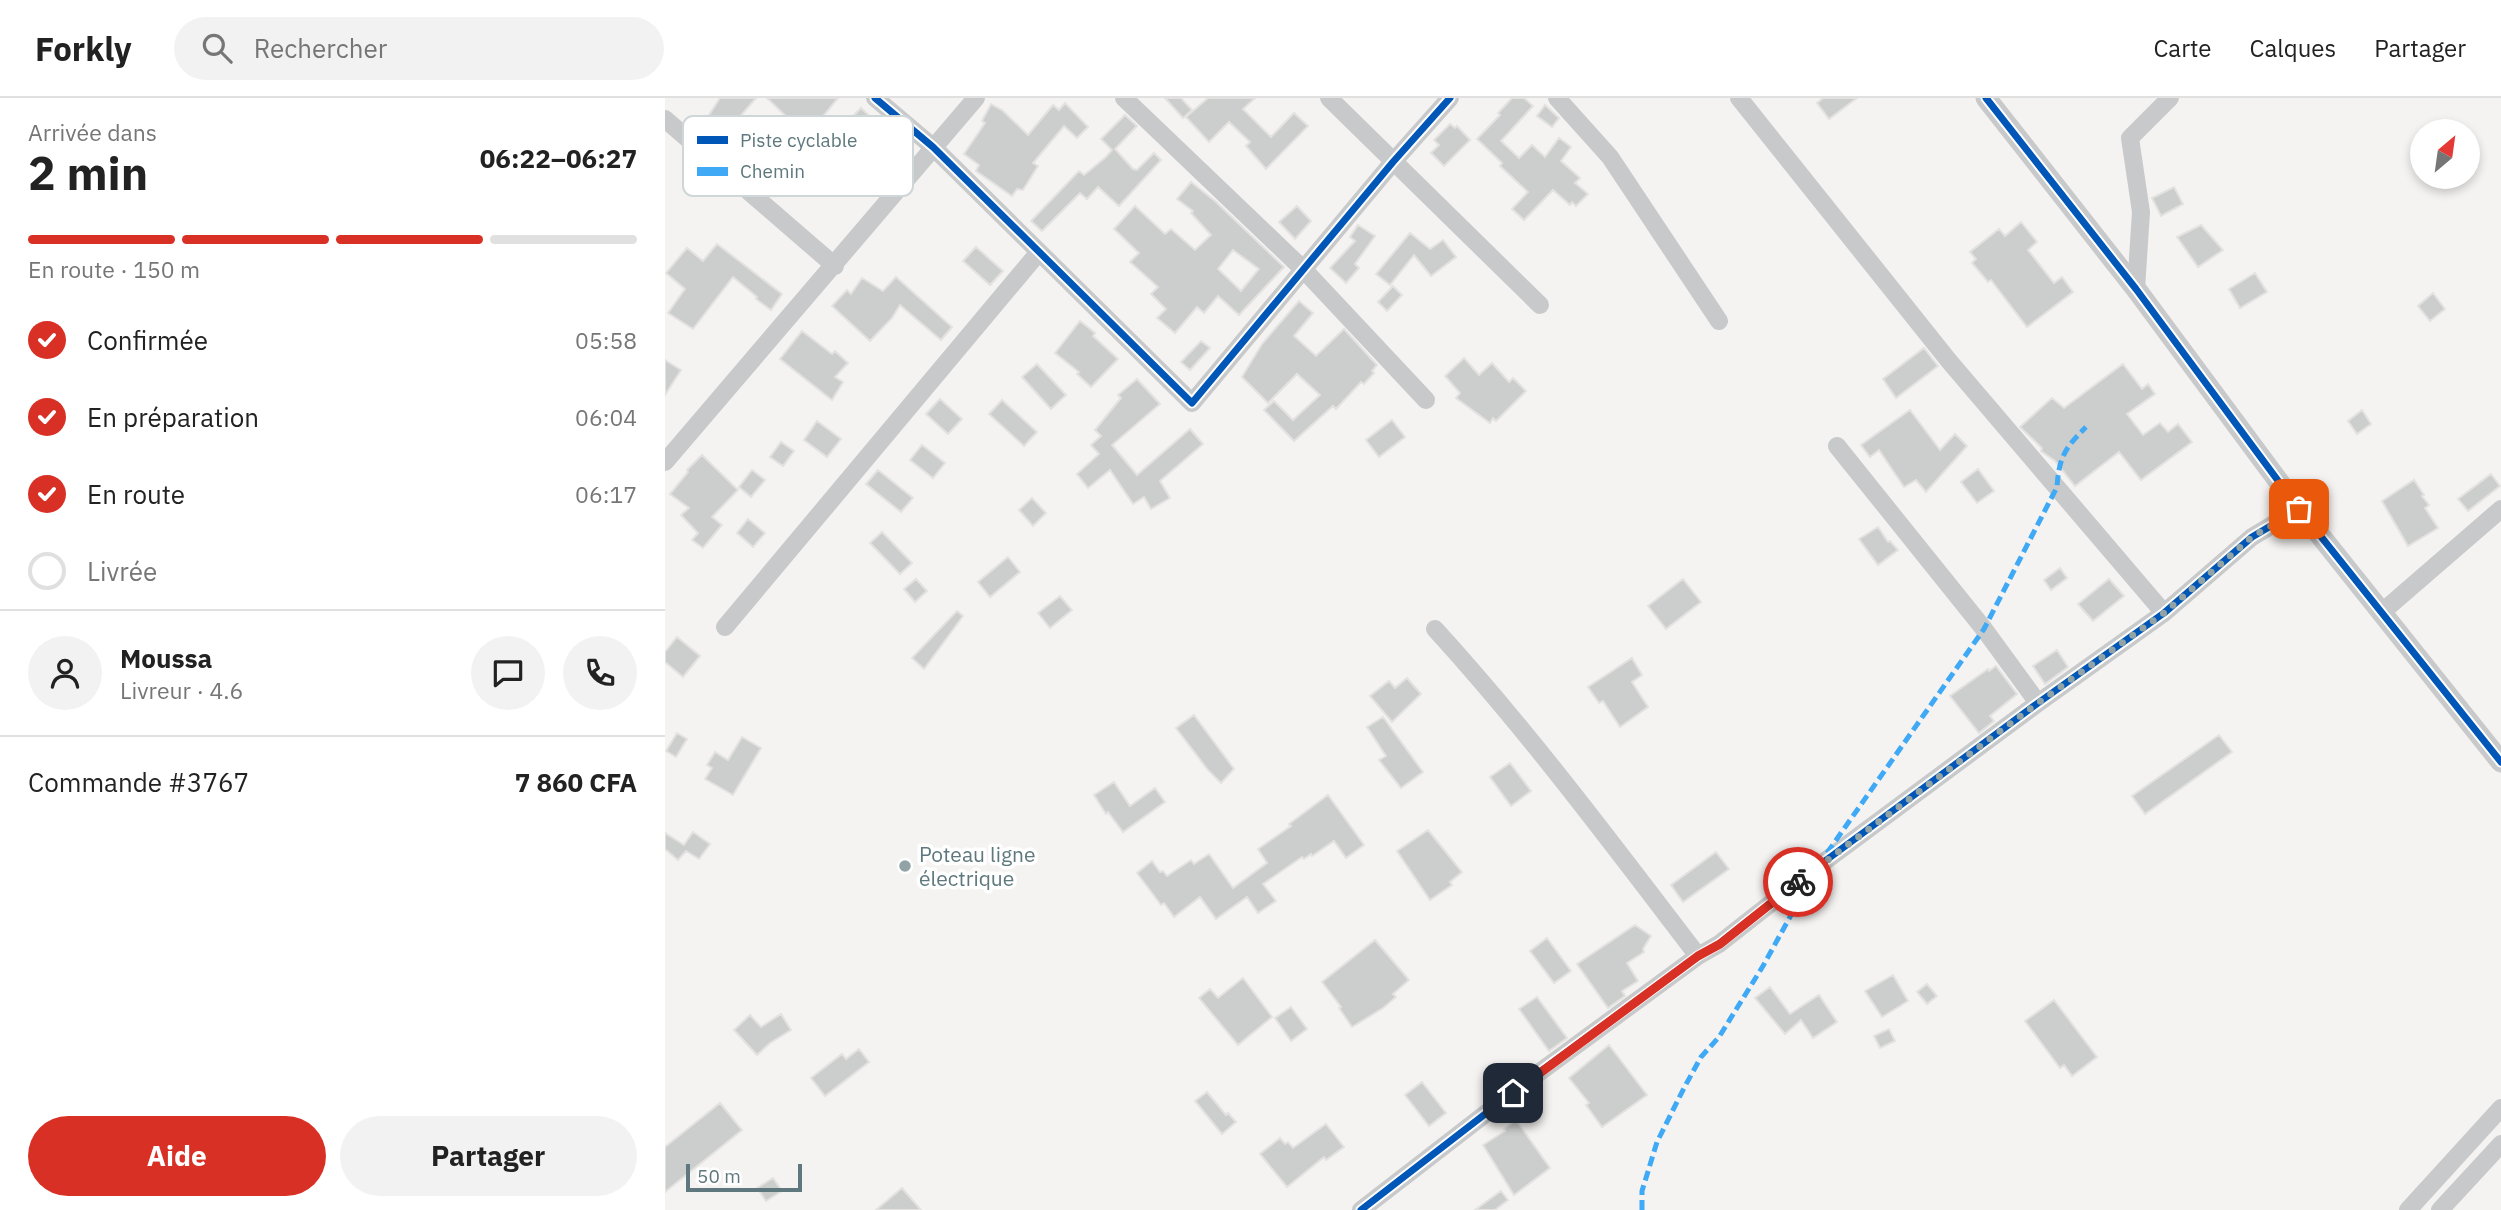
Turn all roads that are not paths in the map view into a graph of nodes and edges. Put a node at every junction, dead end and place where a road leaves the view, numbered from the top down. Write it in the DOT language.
graph roads {
  1 [pos="875,98"];
  2 [pos="976,98"];
  3 [pos="1124,98"];
  4 [pos="1329,98"];
  5 [pos="1450,98"];
  6 [pos="1556,98"];
  7 [pos="1739,98"];
  8 [pos="1986,98"];
  9 [pos="2170,98"];
  10 [pos="896,116"];
  11 [pos="665,119"];
  12 [pos="913,130"];
  13 [pos="683,135"];
  14 [pos="933,147"];
  15 [pos="1394,162"];
  16 [pos="913,171"];
  17 [pos="754,196"];
  18 [pos="893,196"];
  19 [pos="1039,252"];
  20 [pos="835,266"];
  21 [pos="1305,271"];
  22 [pos="2136,289"];
  23 [pos="1540,306"];
  24 [pos="1719,321"];
  25 [pos="1426,400"];
  26 [pos="1837,446"];
  27 [pos="665,462"];
  28 [pos="2299,509"];
  29 [pos="2501,509"];
  30 [pos="2164,613"];
  31 [pos="2381,613"];
  32 [pos="725,627"];
  33 [pos="1435,629"];
  34 [pos="2038,703"];
  35 [pos="2501,762"];
  36 [pos="1698,956"];
  37 [pos="2501,1108"];
  38 [pos="2501,1144"];
  39 [pos="1361,1210"];
  40 [pos="2408,1210"];
  41 [pos="2440,1210"];
  1 -- 10 [label="street"];
  2 -- 14 [label="street"];
  3 -- 21 [label="street"];
  4 -- 15 [label="street"];
  5 -- 15 [label="street"];
  6 -- 24 [label="street"];
  7 -- 30 [label="street"];
  8 -- 22 [label="street"];
  9 -- 22 [label="street"];
  11 -- 13 [label="street"];
  12 -- 14 [label="street"];
  14 -- 16 [label="street"];
  14 -- 19 [label="street"];
  15 -- 21 [label="street"];
  15 -- 23 [label="street"];
  17 -- 20 [label="street"];
  18 -- 20 [label="street"];
  19 -- 21 [label="street"];
  19 -- 32 [label="street"];
  20 -- 27 [label="street"];
  21 -- 25 [label="street"];
  22 -- 28 [label="street"];
  26 -- 34 [label="street"];
  28 -- 30 [label="street"];
  28 -- 31 [label="street"];
  29 -- 31 [label="street"];
  30 -- 34 [label="street"];
  31 -- 35 [label="street"];
  33 -- 36 [label="street"];
  34 -- 36 [label="street"];
  36 -- 39 [label="street"];
  37 -- 40 [label="street"];
  38 -- 41 [label="street"];
}
